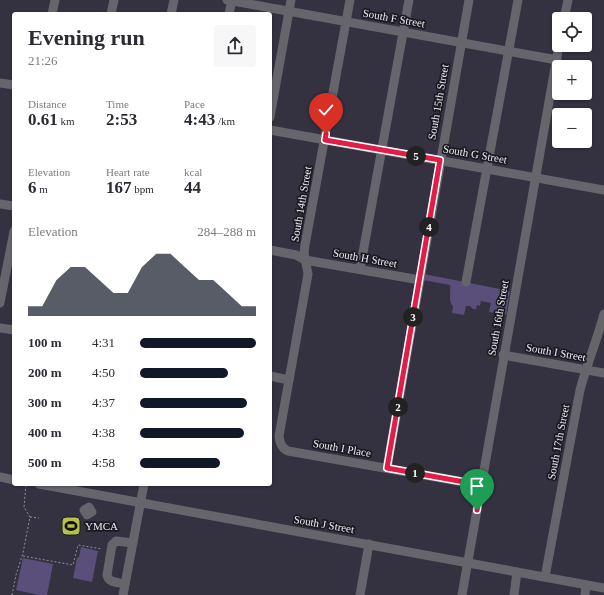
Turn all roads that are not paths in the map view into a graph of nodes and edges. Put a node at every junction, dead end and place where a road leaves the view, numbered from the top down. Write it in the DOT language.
graph roads {
  1 [pos="55,0"];
  2 [pos="114,0"];
  3 [pos="174,0"];
  4 [pos="230,0"];
  5 [pos="291,0"];
  6 [pos="350,0"];
  7 [pos="409,0"];
  8 [pos="469,0"];
  9 [pos="518,0"];
  10 [pos="568,0"];
  11 [pos="289,11"];
  12 [pos="52,12"];
  13 [pos="111,12"];
  14 [pos="171,12"];
  15 [pos="229,12"];
  16 [pos="565,12"];
  17 [pos="346,22"];
  18 [pos="404,32"];
  19 [pos="461,42"];
  20 [pos="509,51"];
  21 [pos="559,52"];
  22 [pos="557,60"];
  23 [pos="0,83"];
  24 [pos="12,85"];
  25 [pos="552,87"];
  26 [pos="272,106"];
  27 [pos="272,130"];
  28 [pos="325,140"];
  29 [pos="382,150"];
  30 [pos="440,160"];
  31 [pos="488,169"];
  32 [pos="535,178"];
  33 [pos="604,190"];
  34 [pos="0,204"];
  35 [pos="12,206"];
  36 [pos="12,241"];
  37 [pos="272,250"];
  38 [pos="306,260"];
  39 [pos="360,269"];
  40 [pos="420,280"];
  41 [pos="466,282"];
  42 [pos="0,303"];
  43 [pos="604,314"];
  44 [pos="0,328"];
  45 [pos="12,330"];
  46 [pos="504,355"];
  47 [pos="586,369"];
  48 [pos="604,373"];
  49 [pos="272,376"];
  50 [pos="289,380"];
  51 [pos="279,436"];
  52 [pos="387,468"];
  53 [pos="0,477"];
  54 [pos="12,480"];
  55 [pos="481,485"];
  56 [pos="50,486"];
  57 [pos="144,486"];
  58 [pos="140,503"];
  59 [pos="133,543"];
  60 [pos="368,544"];
  61 [pos="468,562"];
  62 [pos="517,572"];
  63 [pos="545,577"];
  64 [pos="125,584"];
  65 [pos="586,584"];
  66 [pos="604,588"];
  67 [pos="123,595"];
  68 [pos="360,595"];
  69 [pos="462,595"];
  70 [pos="514,595"];
  71 [pos="585,595"];
  1 -- 12 [label="street"];
  2 -- 13 [label="street"];
  3 -- 14 [label="street"];
  4 -- 11 [label="street, South F Street"];
  4 -- 15 [label="street"];
  5 -- 11 [label="street"];
  6 -- 17 [label="street, South 14th Street"];
  7 -- 18 [label="street"];
  8 -- 19 [label="street, South 15th Street"];
  9 -- 20 [label="street"];
  10 -- 16 [label="street"];
  11 -- 17 [label="street, South F Street"];
  11 -- 26 [label="street"];
  17 -- 18 [label="street, South F Street"];
  17 -- 28 [label="street, South 14th Street"];
  18 -- 19 [label="street, South F Street"];
  18 -- 29 [label="street"];
  19 -- 20 [label="street, South F Street"];
  19 -- 30 [label="street, South 15th Street"];
  20 -- 22 [label="street, South F Street"];
  20 -- 31 [label="street"];
  21 -- 22 [label="street, South 16th Street"];
  23 -- 24 [label="street"];
  25 -- 32 [label="street, South 16th Street"];
  27 -- 28 [label="street, South G Street"];
  28 -- 29 [label="street, South G Street"];
  28 -- 38 [label="street, South 14th Street"];
  29 -- 30 [label="street, South G Street"];
  29 -- 39 [label="street"];
  30 -- 31 [label="street, South G Street"];
  30 -- 40 [label="street, South 15th Street"];
  31 -- 32 [label="street, South G Street"];
  31 -- 41 [label="street"];
  32 -- 33 [label="street, South G Street"];
  32 -- 46 [label="street, South 16th Street"];
  34 -- 35 [label="street"];
  36 -- 42 [label="street"];
  37 -- 38 [label="street, South H Street"];
  38 -- 39 [label="street, South H Street"];
  38 -- 50 [label="street, South 14th Street"];
  39 -- 40 [label="street, South H Street"];
  40 -- 52 [label="street, South 15th Street"];
  43 -- 47 [label="street, South 17th Street"];
  44 -- 45 [label="street"];
  46 -- 47 [label="street, South I Street"];
  46 -- 55 [label="street, South 16th Street"];
  47 -- 48 [label="street, South I Street"];
  47 -- 63 [label="street, South 17th Street"];
  49 -- 50 [label="street"];
  50 -- 51 [label="street, South 14th Street"];
  51 -- 52 [label="street, South I Place"];
  52 -- 55 [label="street, South I Place"];
  53 -- 54 [label="street"];
  55 -- 61 [label="street, South 16th Street"];
  56 -- 58 [label="street, South J Street"];
  57 -- 58 [label="street"];
  58 -- 59 [label="street"];
  58 -- 60 [label="street, South J Street"];
  59 -- 64 [label="street"];
  59 -- 64 [label="street"];
  60 -- 61 [label="street, South J Street"];
  60 -- 68 [label="street"];
  61 -- 62 [label="street, South J Street"];
  61 -- 69 [label="street, South 16th Street"];
  62 -- 63 [label="street, South J Street"];
  62 -- 70 [label="street"];
  63 -- 65 [label="street, South J Street"];
  64 -- 67 [label="street"];
  65 -- 66 [label="street, South J Street"];
  65 -- 71 [label="street"];
}
